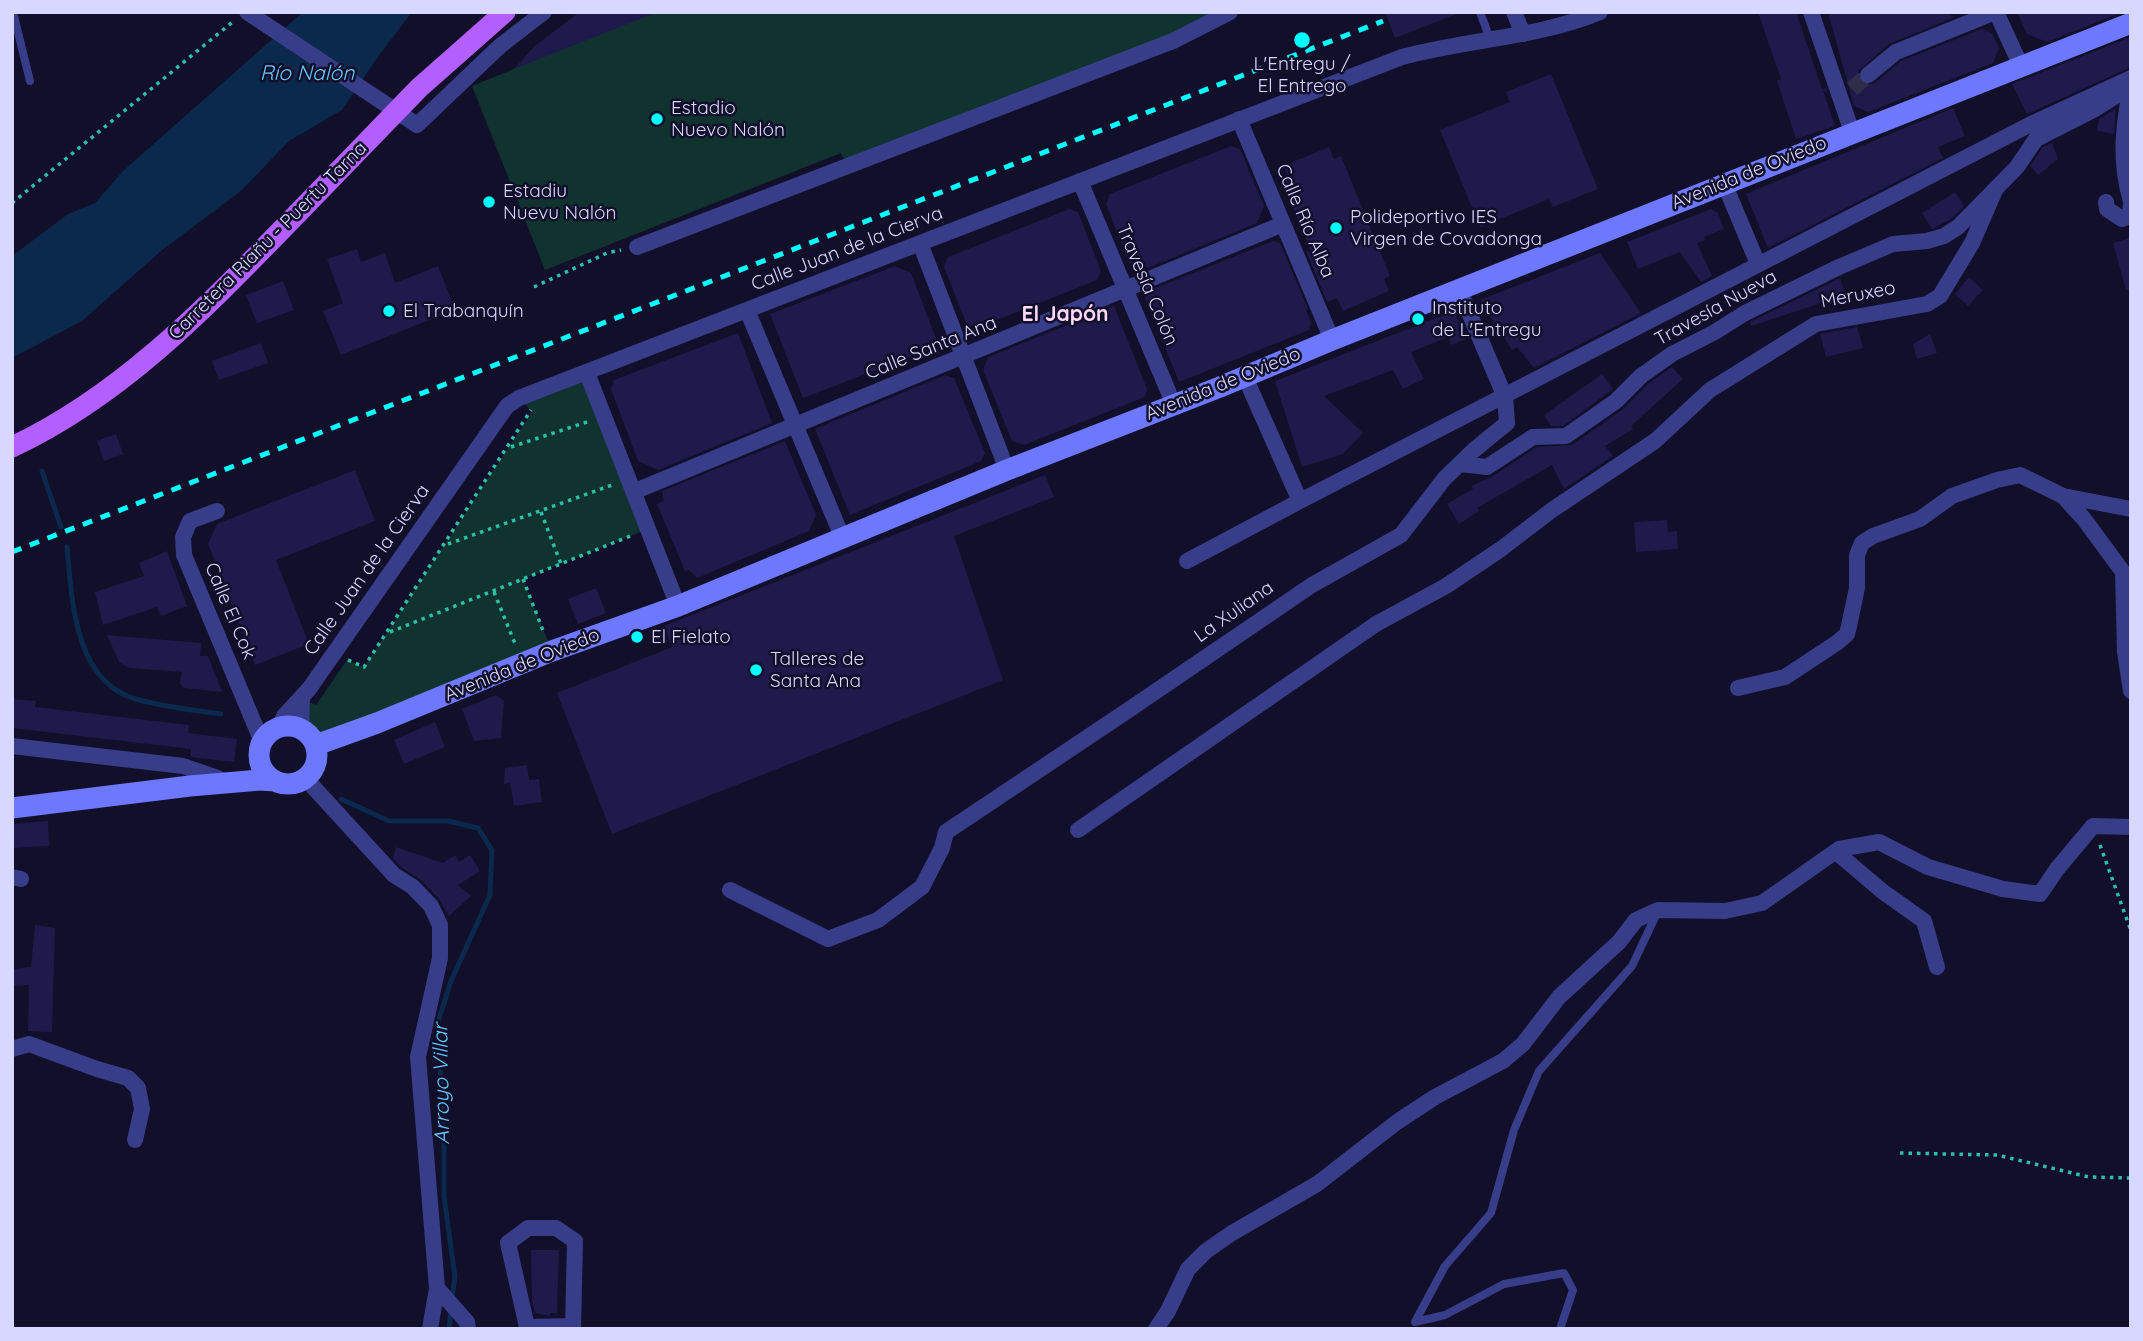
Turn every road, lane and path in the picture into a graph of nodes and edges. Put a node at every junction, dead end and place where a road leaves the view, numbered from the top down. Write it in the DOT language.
graph roads {
  1 [pos="13,12"];
  2 [pos="505,12"];
  3 [pos="544,12"];
  4 [pos="1230,12"];
  5 [pos="1479,12"];
  6 [pos="1514,12"];
  7 [pos="1600,12"];
  8 [pos="1811,12"];
  9 [pos="1996,12"];
  10 [pos="248,16"];
  11 [pos="2131,23"];
  12 [pos="1522,34"];
  13 [pos="1490,40"];
  14 [pos="2021,66"];
  15 [pos="1868,75"];
  16 [pos="2131,78"];
  17 [pos="30,81"];
  18 [pos="2131,87"];
  19 [pos="1239,119"];
  20 [pos="1852,132"];
  21 [pos="1080,181"];
  22 [pos="1724,183"];
  23 [pos="1996,188"];
  24 [pos="2130,197"];
  25 [pos="2106,202"];
  26 [pos="12,203"];
  27 [pos="1283,224"];
  28 [pos="920,243"];
  29 [pos="637,247"];
  30 [pos="1758,264"];
  31 [pos="534,287"];
  32 [pos="1460,289"];
  33 [pos="1126,290"];
  34 [pos="747,310"];
  35 [pos="1332,340"];
  36 [pos="963,358"];
  37 [pos="587,373"];
  38 [pos="1245,377"];
  39 [pos="1505,397"];
  40 [pos="519,398"];
  41 [pos="1174,405"];
  42 [pos="604,416"];
  43 [pos="795,426"];
  44 [pos="12,447"];
  45 [pos="509,447"];
  46 [pos="1460,464"];
  47 [pos="1007,470"];
  48 [pos="631,485"];
  49 [pos="2063,496"];
  50 [pos="1300,501"];
  51 [pos="2131,509"];
  52 [pos="217,511"];
  53 [pos="541,512"];
  54 [pos="648,529"];
  55 [pos="843,539"];
  56 [pos="446,545"];
  57 [pos="1187,561"];
  58 [pos="562,564"];
  59 [pos="523,579"];
  60 [pos="494,591"];
  61 [pos="678,606"];
  62 [pos="389,633"];
  63 [pos="552,652"];
  64 [pos="347,660"];
  65 [pos="524,664"];
  66 [pos="1738,688"];
  67 [pos="2131,691"];
  68 [pos="302,699"];
  69 [pos="279,727"];
  70 [pos="301,729"];
  71 [pos="262,742"];
  72 [pos="12,746"];
  73 [pos="316,746"];
  74 [pos="261,764"];
  75 [pos="218,778"];
  76 [pos="305,778"];
  77 [pos="275,781"];
  78 [pos="190,786"];
  79 [pos="12,808"];
  80 [pos="2093,826"];
  81 [pos="2131,827"];
  82 [pos="1078,830"];
  83 [pos="1836,852"];
  84 [pos="730,890"];
  85 [pos="1658,910"];
  86 [pos="2131,931"];
  87 [pos="1937,967"];
  88 [pos="12,1049"];
  89 [pos="135,1140"];
  90 [pos="1900,1153"];
  91 [pos="2131,1178"];
  92 [pos="439,1291"];
  93 [pos="464,1322"];
  94 [pos="573,1327"];
  95 [pos="430,1329"];
  96 [pos="1156,1329"];
  97 [pos="1560,1329"];
  1 -- 17 [label="lane"];
  2 -- 44 [label="main road, Carretera Riañu - Puertu Tarna, bridge"];
  3 -- 10 [label="street"];
  4 -- 29 [label="street"];
  5 -- 13 [label="lane"];
  6 -- 12 [label="street"];
  7 -- 12 [label="street, Calle Juan de la Cierva"];
  8 -- 20 [label="street"];
  9 -- 14 [label="street"];
  9 -- 15 [label="street"];
  10 -- 26 [label="path"];
  11 -- 14 [label="street, Avenida de Oviedo"];
  12 -- 13 [label="street, Calle Juan de la Cierva"];
  13 -- 19 [label="street, Calle Juan de la Cierva"];
  14 -- 20 [label="street, Avenida de Oviedo"];
  16 -- 30 [label="street"];
  18 -- 23 [label="street, Travesía Nueva"];
  18 -- 24 [label="street"];
  19 -- 21 [label="street, Calle Juan de la Cierva"];
  19 -- 27 [label="street, Calle Río Alba"];
  20 -- 22 [label="street, Avenida de Oviedo"];
  21 -- 28 [label="street, Calle Juan de la Cierva"];
  21 -- 33 [label="street, Travesía Colón"];
  22 -- 30 [label="street"];
  22 -- 32 [label="street, Avenida de Oviedo"];
  23 -- 46 [label="street, Travesía Nueva"];
  23 -- 82 [label="street, Meruxeo"];
  24 -- 25 [label="street"];
  27 -- 33 [label="street, Calle Santa Ana"];
  27 -- 35 [label="street, Calle Río Alba"];
  28 -- 34 [label="street, Calle Juan de la Cierva"];
  28 -- 36 [label="street"];
  29 -- 31 [label="path"];
  30 -- 39 [label="street"];
  32 -- 35 [label="street, Avenida de Oviedo"];
  32 -- 39 [label="street"];
  33 -- 36 [label="street, Calle Santa Ana"];
  33 -- 41 [label="street, Travesía Colón"];
  34 -- 37 [label="street, Calle Juan de la Cierva"];
  34 -- 43 [label="street"];
  35 -- 38 [label="street, Avenida de Oviedo"];
  36 -- 43 [label="street, Calle Santa Ana"];
  36 -- 47 [label="street"];
  37 -- 40 [label="street, Calle Juan de la Cierva"];
  37 -- 42 [label="street"];
  38 -- 41 [label="street, Avenida de Oviedo"];
  38 -- 50 [label="street"];
  39 -- 46 [label="street, La Xuliana"];
  39 -- 50 [label="street"];
  40 -- 45 [label="path"];
  40 -- 68 [label="street, Calle Juan de la Cierva"];
  41 -- 47 [label="street, Avenida de Oviedo"];
  42 -- 45 [label="path"];
  42 -- 48 [label="street"];
  43 -- 48 [label="street, Calle Santa Ana"];
  43 -- 55 [label="street"];
  45 -- 56 [label="path"];
  46 -- 84 [label="street, La Xuliana"];
  47 -- 55 [label="street, Avenida de Oviedo"];
  48 -- 53 [label="path"];
  48 -- 54 [label="street"];
  49 -- 51 [label="street"];
  49 -- 66 [label="street"];
  49 -- 67 [label="street"];
  50 -- 57 [label="street"];
  52 -- 71 [label="street, Calle El Cok"];
  53 -- 56 [label="path"];
  53 -- 58 [label="path"];
  54 -- 58 [label="path"];
  54 -- 61 [label="street"];
  55 -- 61 [label="street, Avenida de Oviedo"];
  56 -- 62 [label="path"];
  58 -- 59 [label="path"];
  59 -- 60 [label="path"];
  59 -- 63 [label="path"];
  60 -- 62 [label="path"];
  60 -- 65 [label="path"];
  61 -- 63 [label="street, Avenida de Oviedo"];
  62 -- 64 [label="path"];
  63 -- 65 [label="street, Avenida de Oviedo"];
  65 -- 73 [label="street, Avenida de Oviedo"];
  68 -- 69 [label="street, Calle Juan de la Cierva"];
  68 -- 70 [label="street"];
  69 -- 70 [label="street"];
  69 -- 71 [label="street"];
  70 -- 73 [label="street"];
  71 -- 74 [label="street"];
  72 -- 75 [label="street"];
  73 -- 76 [label="street"];
  74 -- 75 [label="street"];
  74 -- 77 [label="street"];
  75 -- 78 [label="street"];
  76 -- 77 [label="street"];
  76 -- 92 [label="street"];
  77 -- 78 [label="street"];
  78 -- 79 [label="street"];
  80 -- 81 [label="street"];
  80 -- 83 [label="street"];
  80 -- 86 [label="path"];
  83 -- 85 [label="street"];
  83 -- 87 [label="street"];
  85 -- 96 [label="street"];
  85 -- 97 [label="lane"];
  88 -- 89 [label="street"];
  90 -- 91 [label="path"];
  92 -- 93 [label="street"];
  92 -- 95 [label="street"];
  94 -- 94 [label="street"];
}
